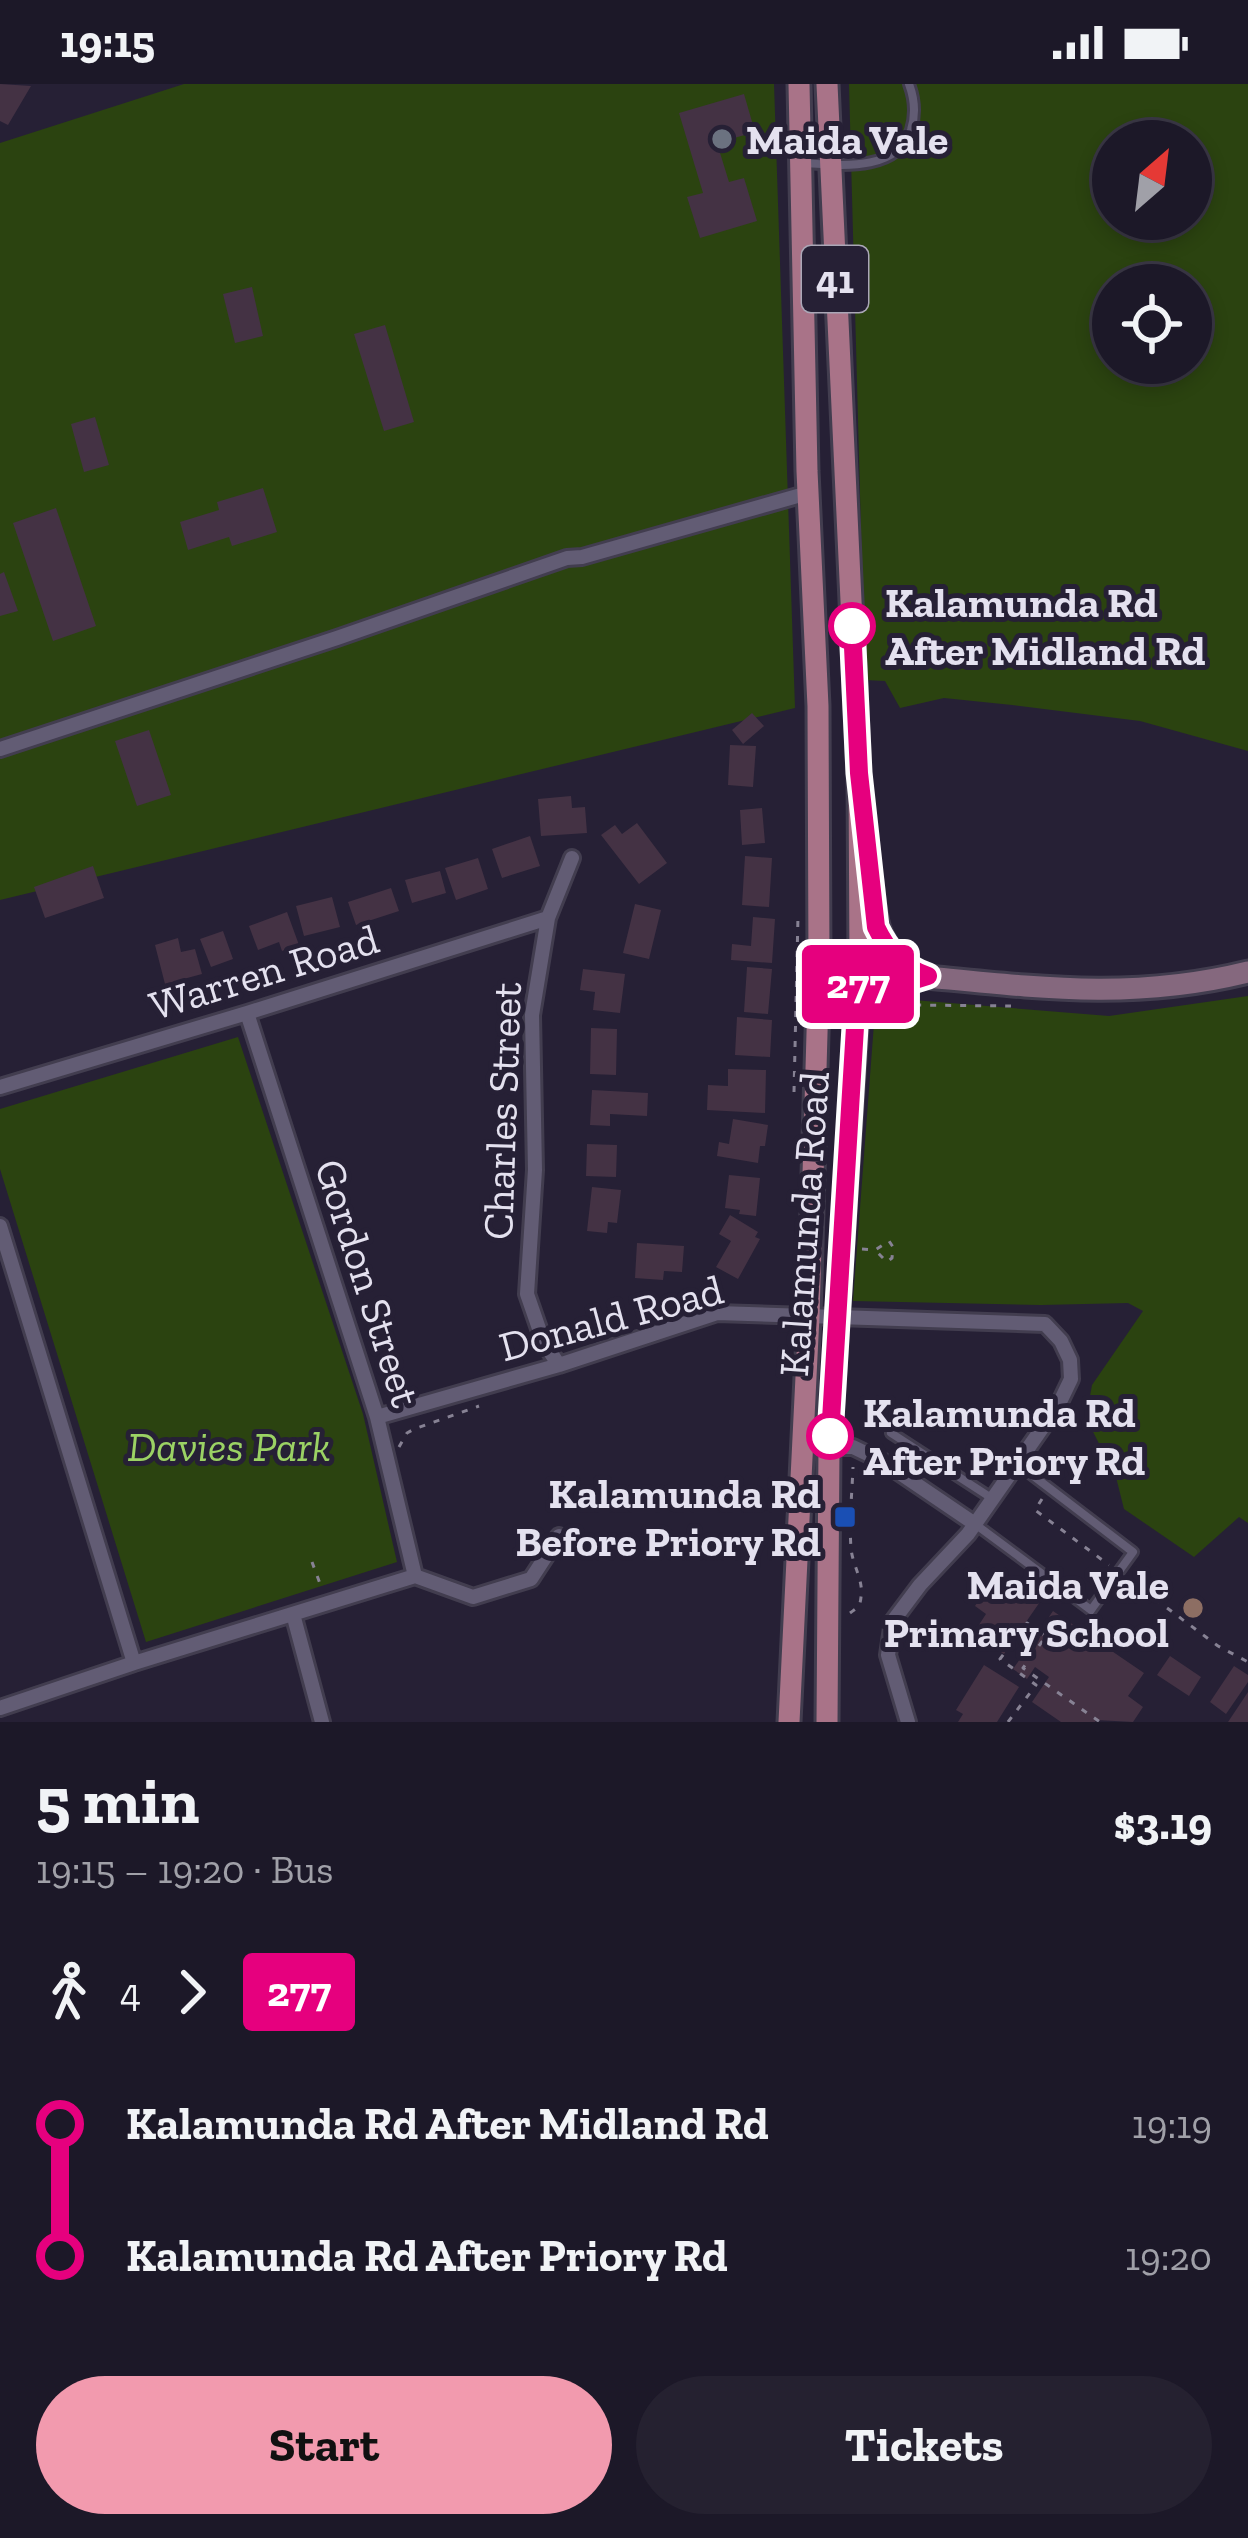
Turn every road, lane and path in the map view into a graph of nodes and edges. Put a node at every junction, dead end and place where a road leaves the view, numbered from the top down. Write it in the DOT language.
graph roads {
  1 [pos="799,84"];
  2 [pos="826,84"];
  3 [pos="909,84"];
  4 [pos="802,163"];
  5 [pos="829,165"];
  6 [pos="808,493"];
  7 [pos="0,749"];
  8 [pos="859,773"];
  9 [pos="572,858"];
  10 [pos="548,918"];
  11 [pos="819,970"];
  12 [pos="859,972"];
  13 [pos="1248,972"];
  14 [pos="921,974"];
  15 [pos="1018,1006"];
  16 [pos="248,1013"];
  17 [pos="870,1032"];
  18 [pos="0,1087"];
  19 [pos="0,1226"];
  20 [pos="860,1248"];
  21 [pos="875,1250"];
  22 [pos="808,1316"];
  23 [pos="838,1318"];
  24 [pos="560,1365"];
  25 [pos="377,1417"];
  26 [pos="891,1433"];
  27 [pos="830,1447"];
  28 [pos="853,1459"];
  29 [pos="1014,1469"];
  30 [pos="969,1484"];
  31 [pos="993,1499"];
  32 [pos="975,1524"];
  33 [pos="560,1536"];
  34 [pos="312,1562"];
  35 [pos="1118,1572"];
  36 [pos="415,1576"];
  37 [pos="327,1603"];
  38 [pos="293,1614"];
  39 [pos="843,1614"];
  40 [pos="1248,1661"];
  41 [pos="134,1663"];
  42 [pos="0,1708"];
  43 [pos="322,1722"];
  44 [pos="789,1722"];
  45 [pos="826,1722"];
  46 [pos="908,1722"];
  47 [pos="1008,1722"];
  48 [pos="1100,1722"];
  1 -- 4 [label="main road, Kalamunda Road / 41"];
  2 -- 5 [label="main road, Kalamunda Road / 41"];
  3 -- 5 [label="lane"];
  4 -- 5 [label="lane"];
  4 -- 6 [label="main road, Kalamunda Road / 41"];
  5 -- 8 [label="main road, Kalamunda Road / 41"];
  6 -- 7 [label="street"];
  6 -- 11 [label="main road, Kalamunda Road / 41"];
  8 -- 12 [label="main road, Kalamunda Road / 41"];
  8 -- 14 [label="main road"];
  9 -- 10 [label="street, Charles Street"];
  10 -- 16 [label="street, Warren Road"];
  10 -- 24 [label="street, Charles Street"];
  11 -- 12 [label="main road"];
  11 -- 22 [label="main road, Kalamunda Road / 41"];
  12 -- 14 [label="main road"];
  12 -- 23 [label="main road, Kalamunda Road / 41"];
  13 -- 14 [label="main road"];
  15 -- 17 [label="path"];
  16 -- 18 [label="street, Warren Road"];
  16 -- 25 [label="street, Gordon Street"];
  19 -- 41 [label="street"];
  20 -- 21 [label="path"];
  22 -- 23 [label="street, Donald Road"];
  22 -- 24 [label="street, Donald Road"];
  22 -- 44 [label="main road, Kalamunda Road / 41"];
  23 -- 27 [label="main road, Kalamunda Road / 41"];
  23 -- 29 [label="street, Donald Road"];
  24 -- 25 [label="street, Donald Road"];
  25 -- 36 [label="street, Gordon Street"];
  26 -- 30 [label="lane"];
  27 -- 32 [label="street"];
  27 -- 45 [label="main road, Kalamunda Road / 41"];
  28 -- 39 [label="path"];
  29 -- 30 [label="path"];
  29 -- 31 [label="street, Donald Road"];
  29 -- 35 [label="path"];
  29 -- 35 [label="lane"];
  30 -- 31 [label="lane"];
  31 -- 32 [label="street, Donald Road"];
  32 -- 35 [label="lane"];
  32 -- 46 [label="street, Donald Road"];
  33 -- 36 [label="street"];
  34 -- 37 [label="path"];
  35 -- 40 [label="path"];
  36 -- 37 [label="street"];
  37 -- 38 [label="street"];
  38 -- 41 [label="street"];
  38 -- 43 [label="street"];
  41 -- 42 [label="street"];
  47 -- 48 [label="path"];
}
